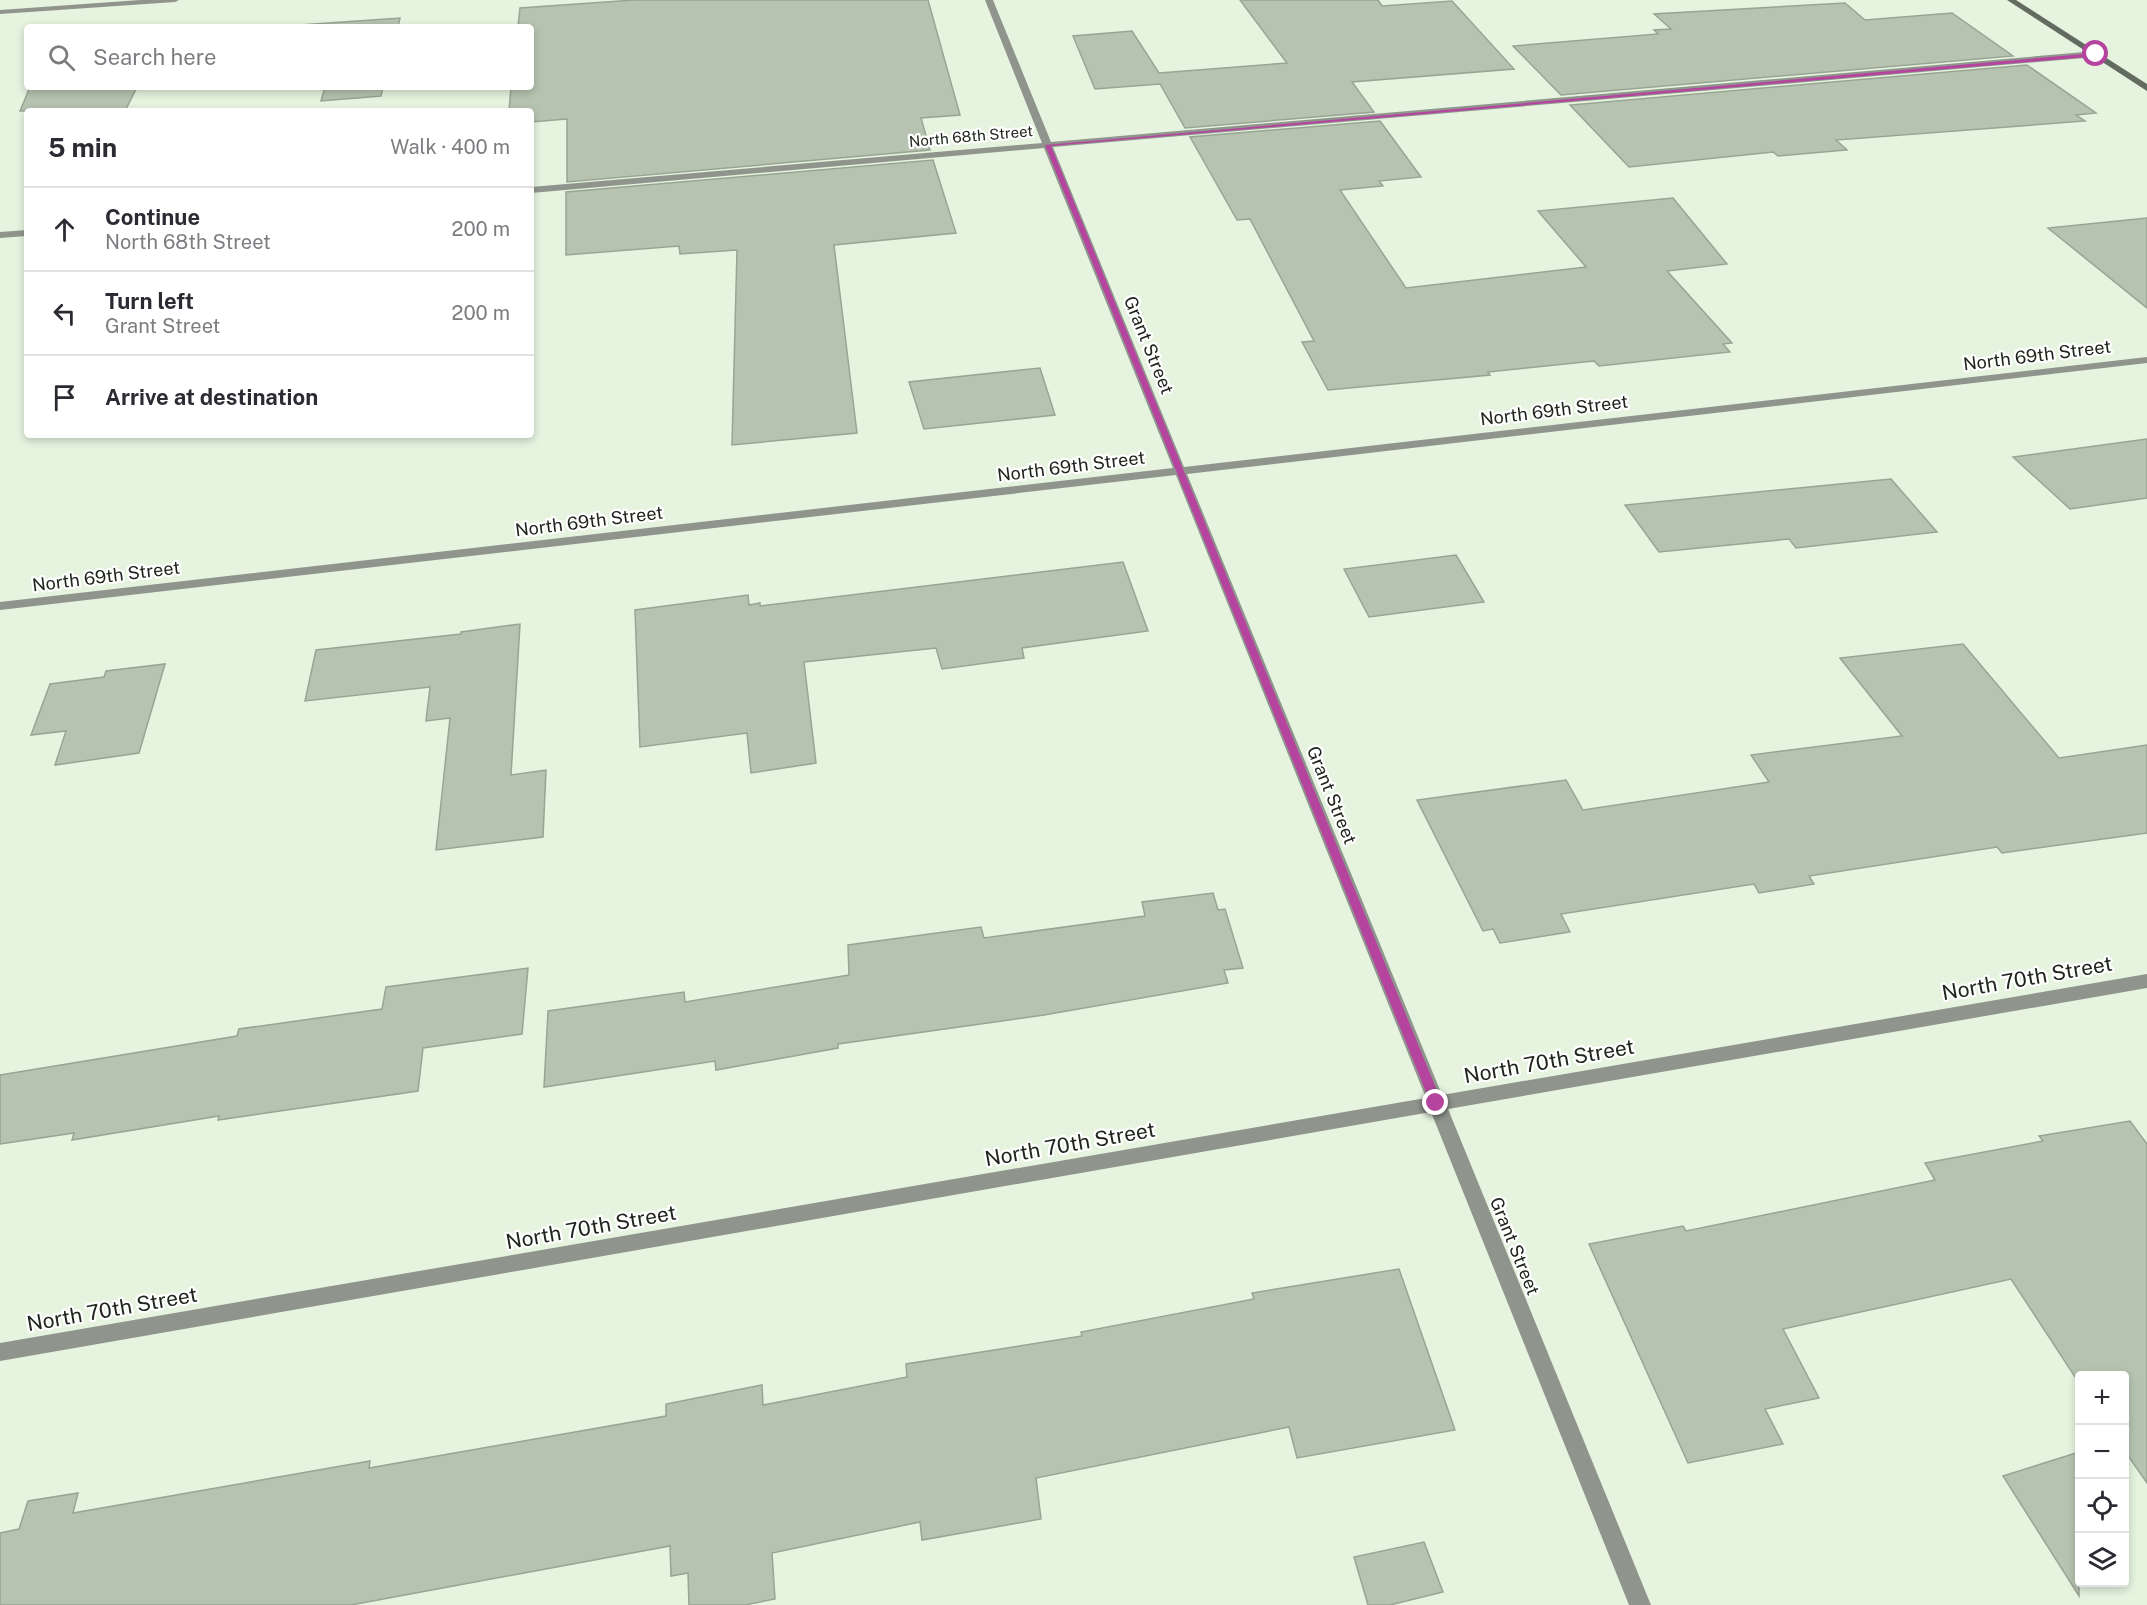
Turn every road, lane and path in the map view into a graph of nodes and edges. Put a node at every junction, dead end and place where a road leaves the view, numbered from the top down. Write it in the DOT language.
graph roads {
  1 [pos="175,0"];
  2 [pos="989,0"];
  3 [pos="2011,0"];
  4 [pos="0,12"];
  5 [pos="2096,54"];
  6 [pos="2147,87"];
  7 [pos="1048,145"];
  8 [pos="534,189"];
  9 [pos="24,233"];
  10 [pos="0,235"];
  11 [pos="2147,360"];
  12 [pos="1179,471"];
  13 [pos="0,606"];
  14 [pos="2147,981"];
  15 [pos="1436,1103"];
  16 [pos="0,1352"];
  17 [pos="1640,1605"];
  1 -- 4 [label="street"];
  2 -- 7 [label="street, Grant Street"];
  3 -- 5 [label="main road"];
  5 -- 6 [label="main road"];
  5 -- 7 [label="street, North 68th Street"];
  7 -- 8 [label="street, North 68th Street"];
  7 -- 12 [label="street, Grant Street"];
  9 -- 10 [label="street"];
  11 -- 12 [label="street, North 69th Street"];
  12 -- 13 [label="street, North 69th Street"];
  12 -- 15 [label="street, Grant Street"];
  14 -- 15 [label="street, North 70th Street"];
  15 -- 16 [label="street, North 70th Street"];
  15 -- 17 [label="street, Grant Street"];
}
